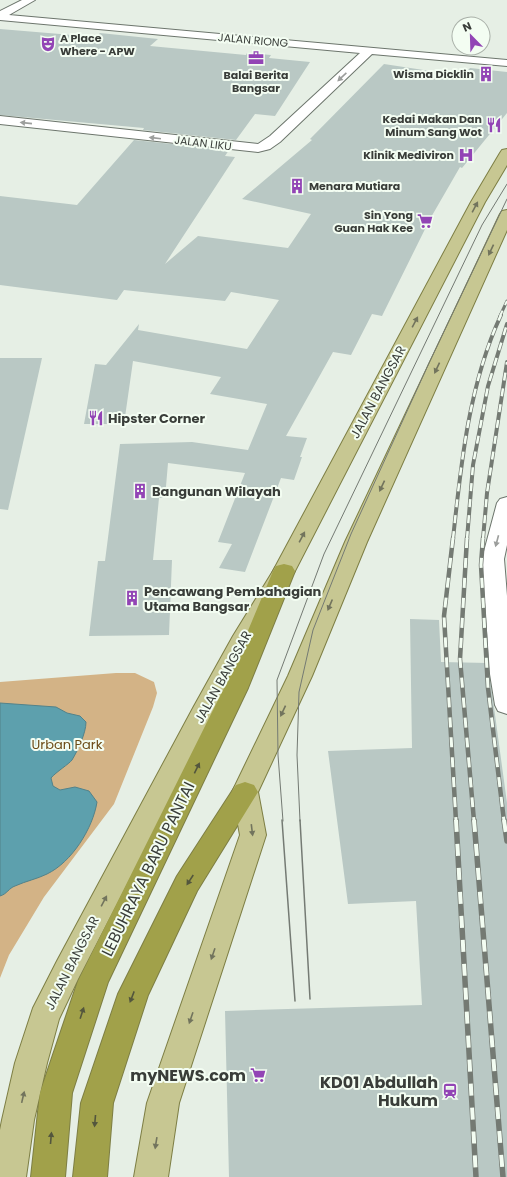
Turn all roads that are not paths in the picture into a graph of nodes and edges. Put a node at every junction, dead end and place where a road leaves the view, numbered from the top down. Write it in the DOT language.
graph roads {
  1 [pos="30,0"];
  2 [pos="0,16"];
  3 [pos="370,50"];
  4 [pos="507,63"];
  5 [pos="0,120"];
  6 [pos="507,153"];
  7 [pos="507,214"];
  8 [pos="507,503"];
  9 [pos="284,571"];
  10 [pos="507,705"];
  11 [pos="245,792"];
  12 [pos="9,1177"];
  13 [pos="48,1177"];
  14 [pos="90,1177"];
  15 [pos="151,1177"];
  1 -- 2 [label="street"];
  2 -- 3 [label="street, JALAN RIONG"];
  3 -- 4 [label="street, JALAN RIONG"];
  3 -- 5 [label="street, JALAN LIKU, one-way"];
  9 -- 6 [label="main road, JALAN BANGSAR, one-way"];
  7 -- 11 [label="main road, one-way"];
  8 -- 10 [label="street, one-way"];
  12 -- 9 [label="main road, JALAN BANGSAR, one-way"];
  13 -- 9 [label="highway, LEBUHRAYA BARU PANTAI, one-way"];
  11 -- 14 [label="highway, one-way"];
  11 -- 15 [label="main road, one-way"];
}
